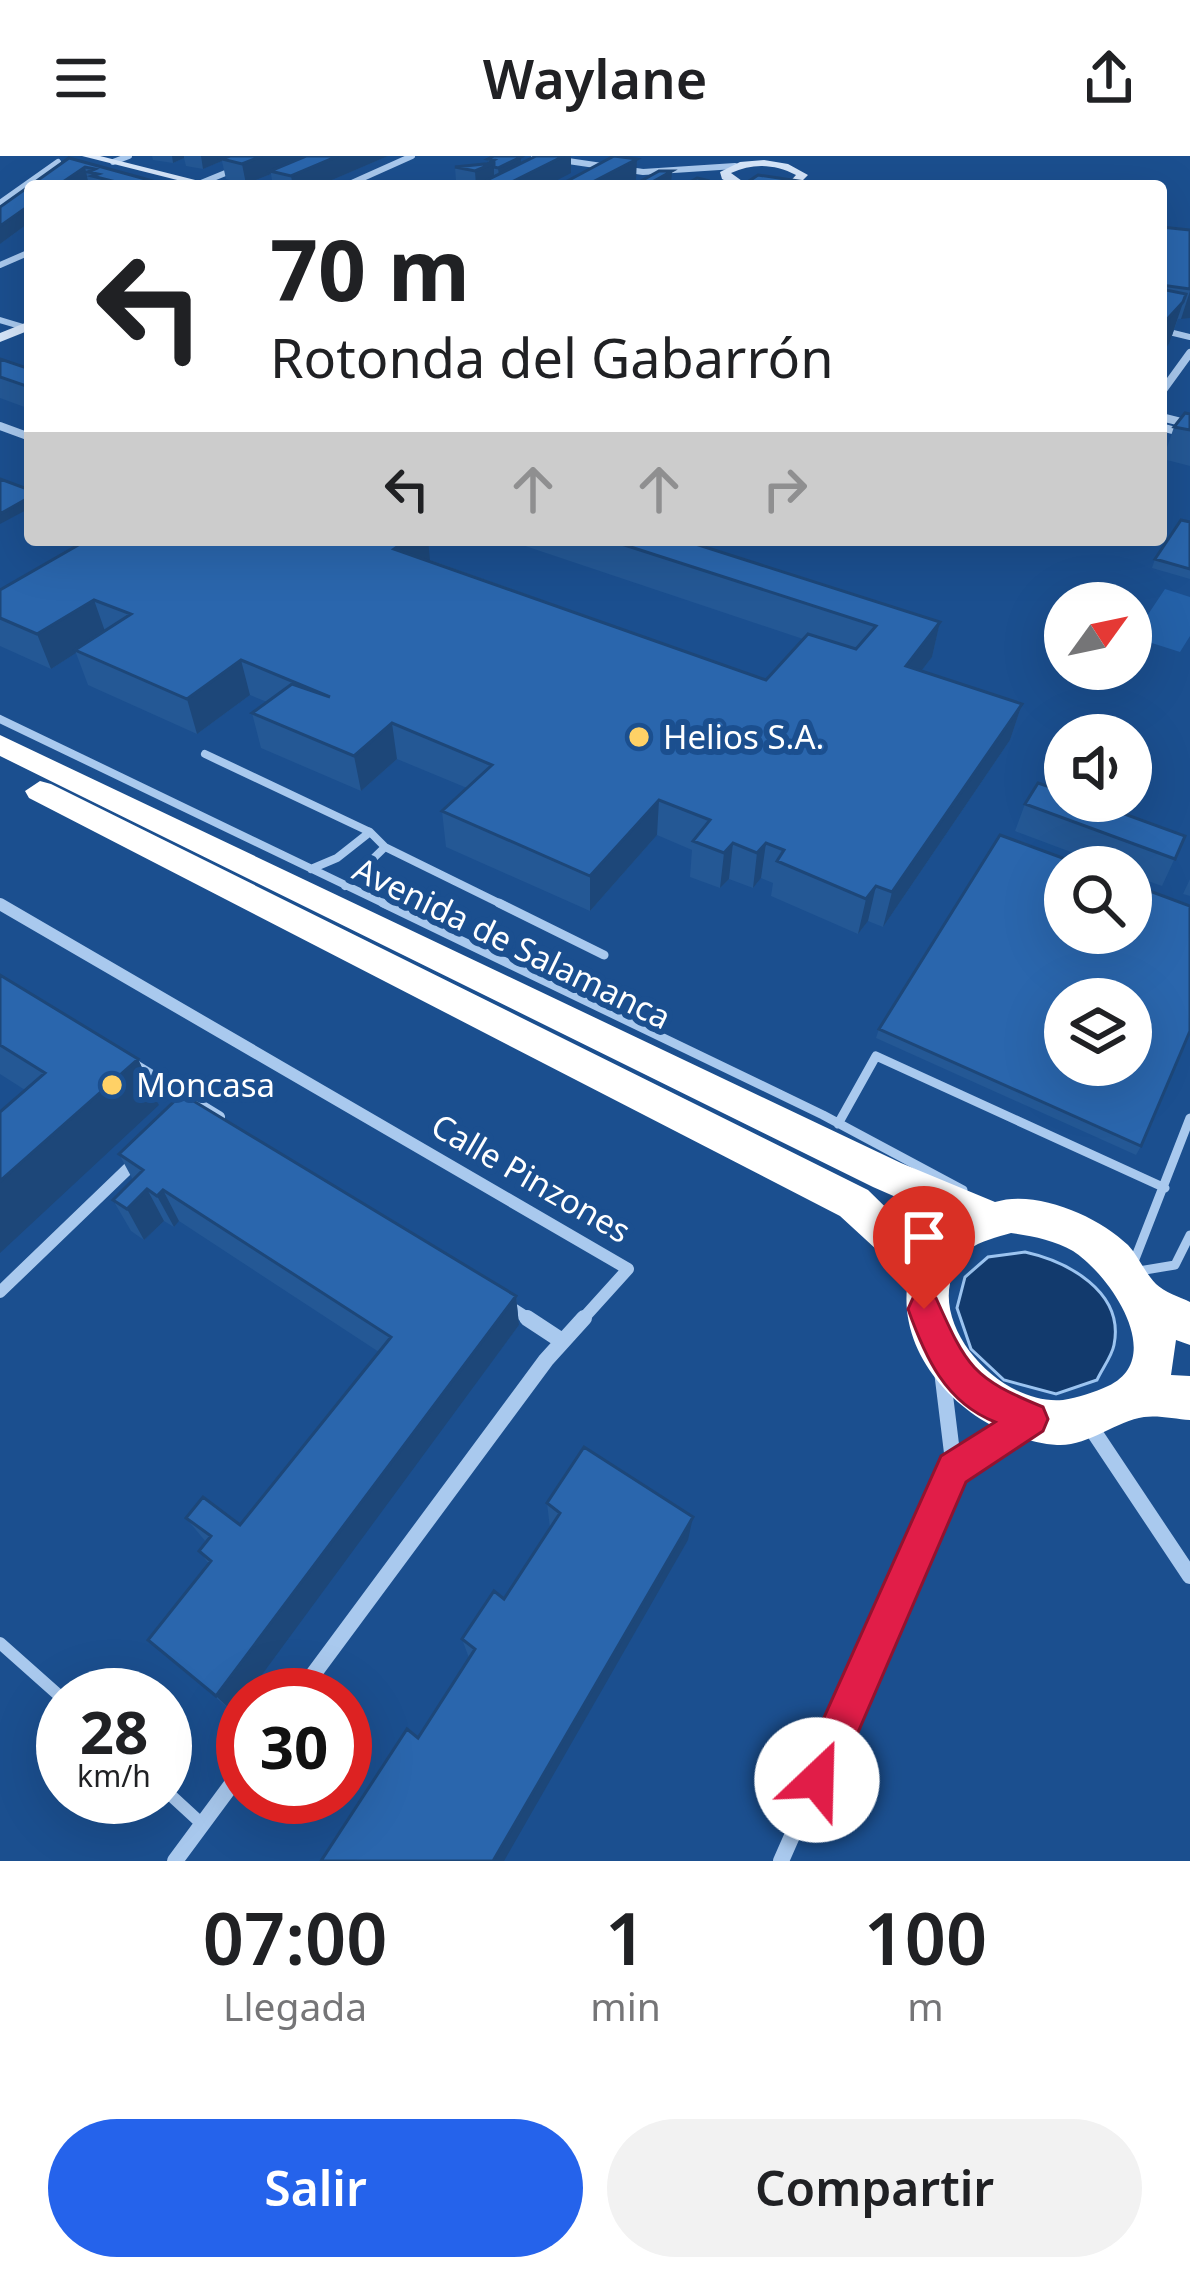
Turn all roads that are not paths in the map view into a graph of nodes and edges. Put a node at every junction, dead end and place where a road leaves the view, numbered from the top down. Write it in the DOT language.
graph roads {
  1 [pos="87,156"];
  2 [pos="129,156"];
  3 [pos="267,156"];
  4 [pos="412,156"];
  5 [pos="534,156"];
  6 [pos="785,156"];
  7 [pos="61,159"];
  8 [pos="553,159"];
  9 [pos="112,162"];
  10 [pos="764,163"];
  11 [pos="542,164"];
  12 [pos="735,166"];
  13 [pos="685,171"];
  14 [pos="668,172"];
  15 [pos="32,180"];
  16 [pos="156,180"];
  17 [pos="190,180"];
  18 [pos="216,180"];
  19 [pos="358,180"];
  20 [pos="657,180"];
  21 [pos="720,180"];
  22 [pos="732,180"];
  23 [pos="796,180"];
  24 [pos="1190,353"];
  25 [pos="1167,385"];
  26 [pos="0,719"];
  27 [pos="0,744"];
  28 [pos="205,754"];
  29 [pos="0,770"];
  30 [pos="370,832"];
  31 [pos="385,847"];
  32 [pos="311,869"];
  33 [pos="345,886"];
  34 [pos="0,904"];
  35 [pos="604,955"];
  36 [pos="122,1057"];
  37 [pos="198,1103"];
  38 [pos="185,1115"];
  39 [pos="1190,1118"];
  40 [pos="838,1124"];
  41 [pos="237,1128"];
  42 [pos="154,1144"];
  43 [pos="1165,1188"];
  44 [pos="991,1208"];
  45 [pos="1190,1235"];
  46 [pos="925,1278"];
  47 [pos="1136,1287"];
  48 [pos="485,1291"];
  49 [pos="0,1292"];
  50 [pos="1190,1324"];
  51 [pos="562,1340"];
  52 [pos="939,1351"];
  53 [pos="1136,1394"];
  54 [pos="1190,1399"];
  55 [pos="1030,1419"];
  56 [pos="1088,1422"];
  57 [pos="954,1469"];
  58 [pos="1190,1576"];
  59 [pos="0,1643"];
  60 [pos="318,1668"];
  61 [pos="36,1675"];
  62 [pos="216,1805"];
  63 [pos="192,1815"];
  64 [pos="202,1824"];
  65 [pos="175,1861"];
  66 [pos="781,1861"];
  1 -- 9 [label="street"];
  2 -- 9 [label="street"];
  3 -- 18 [label="street"];
  4 -- 19 [label="street"];
  5 -- 8 [label="street"];
  6 -- 10 [label="street"];
  7 -- 15 [label="street"];
  7 -- 16 [label="street"];
  8 -- 11 [label="street"];
  8 -- 14 [label="street"];
  9 -- 17 [label="street"];
  10 -- 12 [label="street"];
  10 -- 23 [label="street"];
  12 -- 13 [label="street"];
  12 -- 22 [label="street"];
  13 -- 14 [label="street"];
  13 -- 21 [label="street"];
  14 -- 20 [label="street"];
  24 -- 25 [label="street"];
  26 -- 32 [label="lane"];
  27 -- 44 [label="highway, Avenida de Salamanca"];
  28 -- 30 [label="lane"];
  29 -- 46 [label="highway"];
  30 -- 31 [label="lane"];
  30 -- 32 [label="lane"];
  31 -- 33 [label="lane"];
  31 -- 35 [label="lane"];
  32 -- 33 [label="lane"];
  33 -- 40 [label="lane"];
  34 -- 51 [label="street, Calle Pinzones"];
  36 -- 37 [label="street"];
  37 -- 38 [label="street"];
  37 -- 41 [label="street"];
  39 -- 43 [label="lane"];
  40 -- 43 [label="lane"];
  40 -- 44 [label="lane"];
  42 -- 49 [label="street"];
  43 -- 47 [label="lane"];
  44 -- 46 [label="highway"];
  44 -- 47 [label="highway"];
  45 -- 47 [label="lane"];
  46 -- 52 [label="highway"];
  47 -- 50 [label="highway"];
  47 -- 53 [label="highway"];
  48 -- 51 [label="street"];
  51 -- 60 [label="street, Calle Pinzones"];
  52 -- 55 [label="highway"];
  52 -- 57 [label="street"];
  53 -- 54 [label="highway"];
  53 -- 56 [label="highway"];
  55 -- 56 [label="highway"];
  55 -- 57 [label="street"];
  56 -- 58 [label="street"];
  57 -- 66 [label="street"];
  59 -- 61 [label="lane"];
  62 -- 64 [label="street"];
  63 -- 64 [label="lane"];
  64 -- 65 [label="street"];
}
